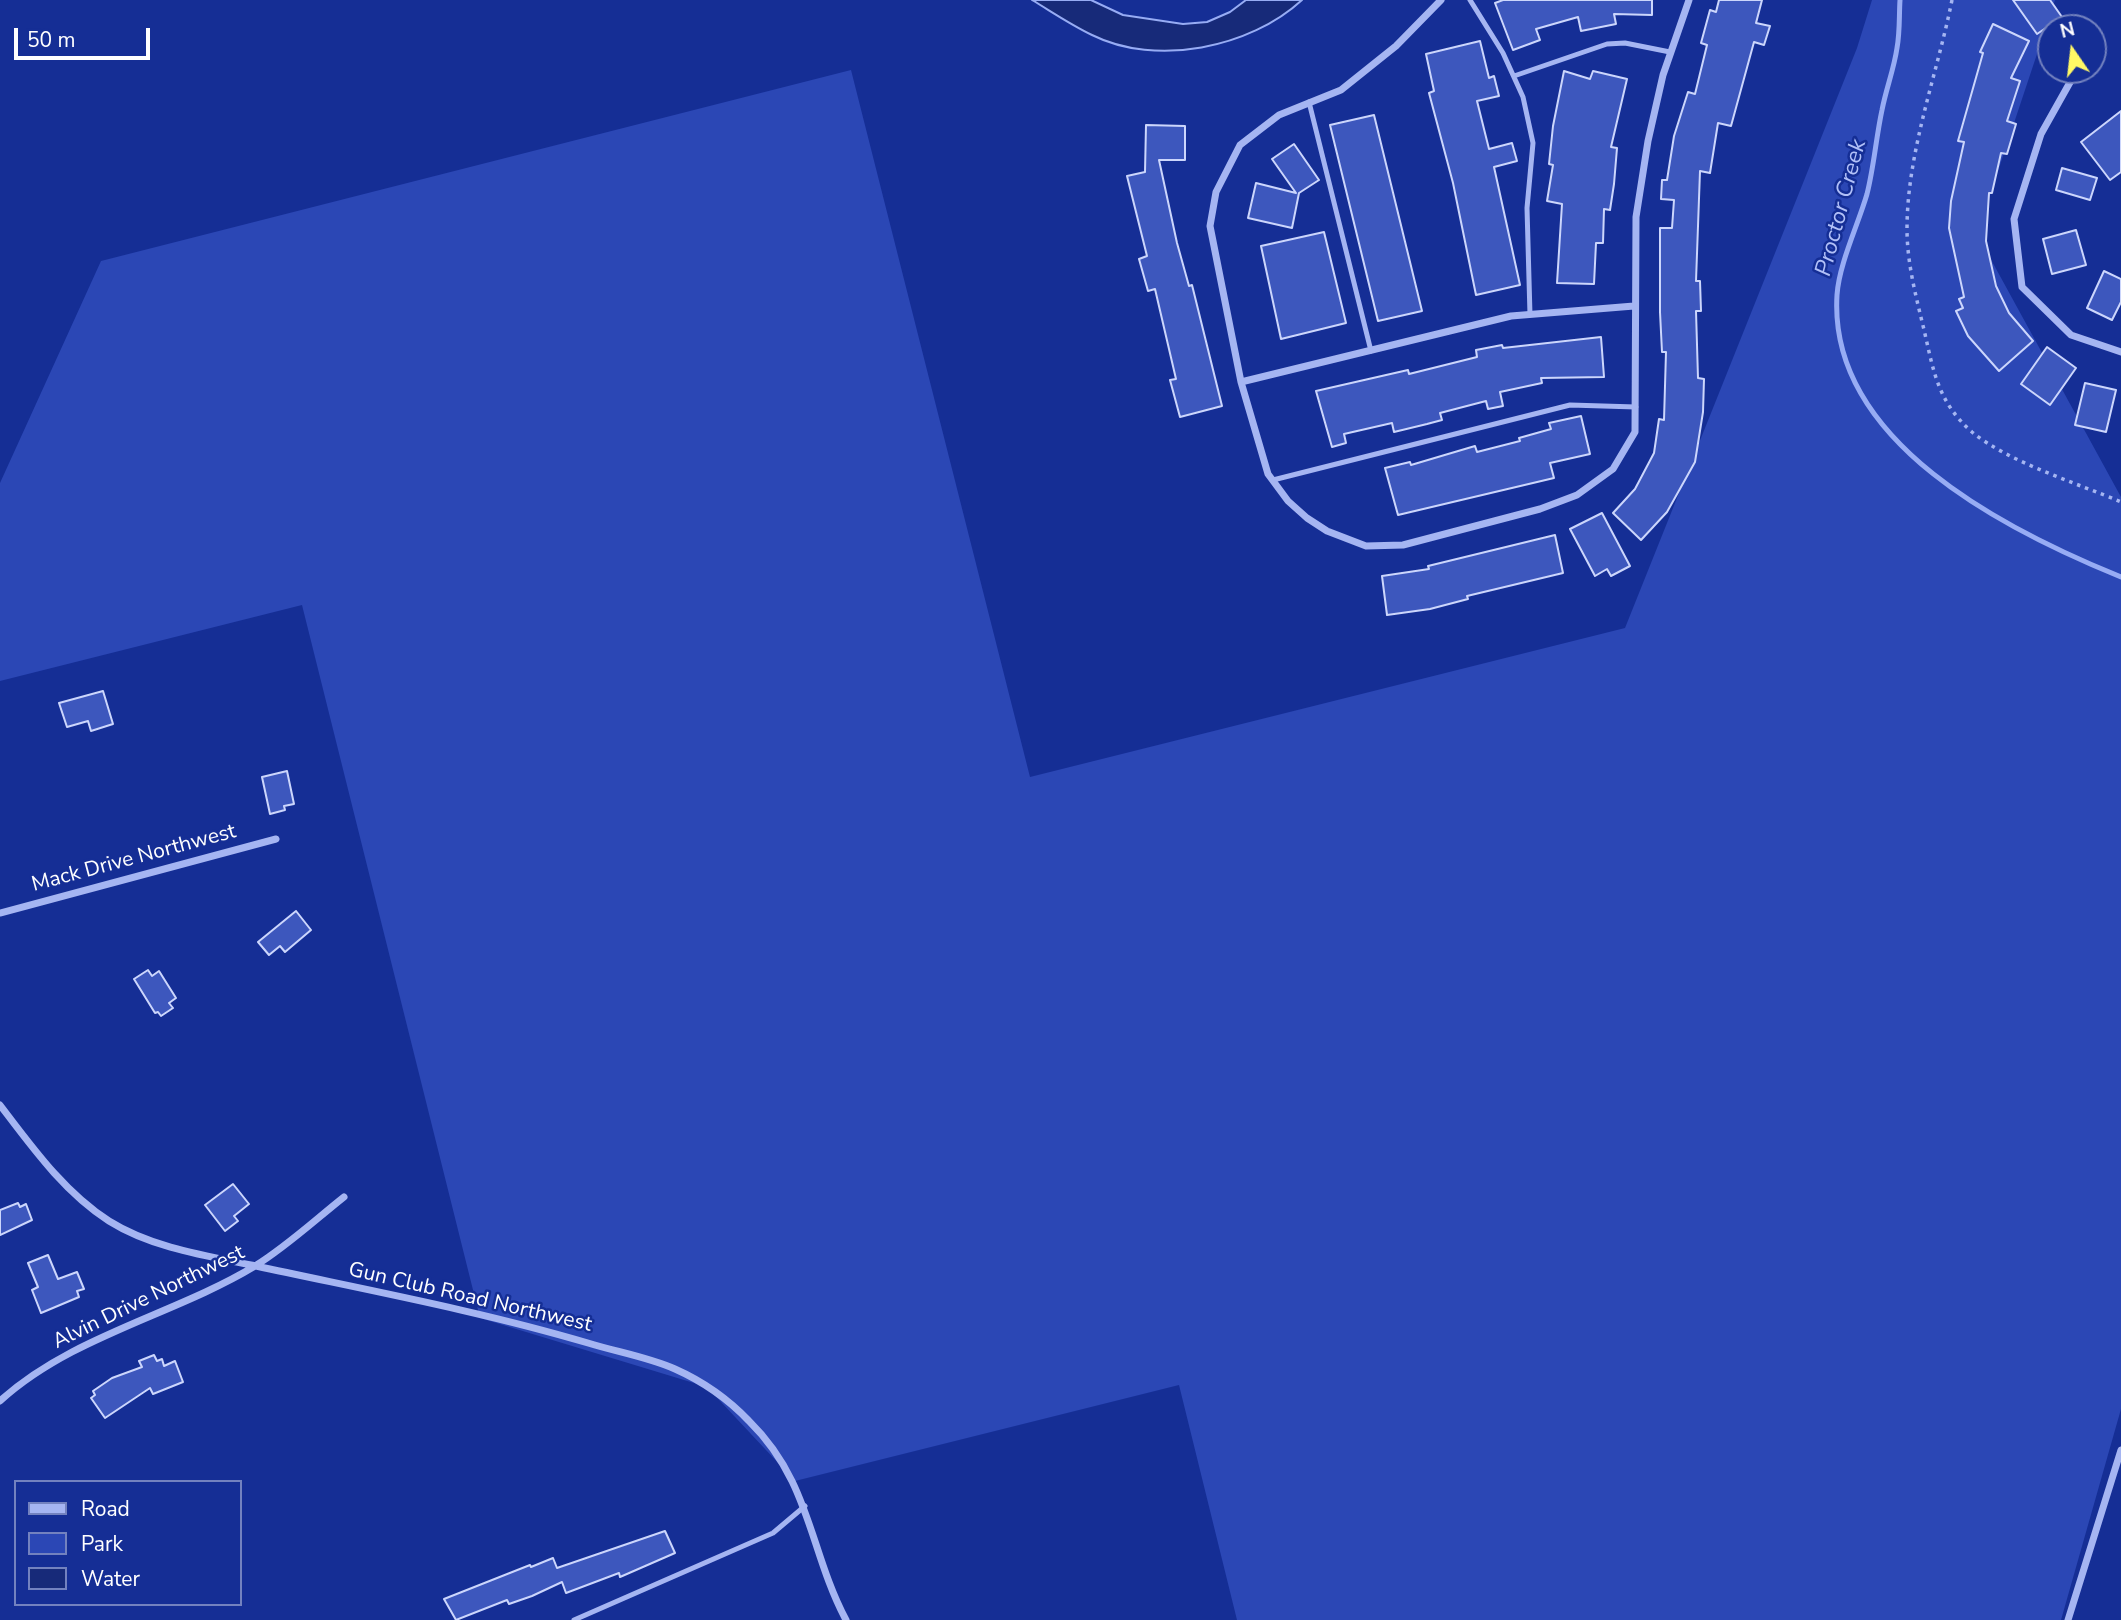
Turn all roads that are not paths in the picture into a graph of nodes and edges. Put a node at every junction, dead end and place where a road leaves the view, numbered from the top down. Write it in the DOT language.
graph roads {
  1 [pos="1441,0"];
  2 [pos="1470,0"];
  3 [pos="1689,0"];
  4 [pos="1670,52"];
  5 [pos="1514,76"];
  6 [pos="2069,84"];
  7 [pos="1309,102"];
  8 [pos="1634,306"];
  9 [pos="1530,315"];
  10 [pos="1371,351"];
  11 [pos="2121,352"];
  12 [pos="1241,382"];
  13 [pos="1636,407"];
  14 [pos="1273,480"];
  15 [pos="276,839"];
  16 [pos="0,913"];
  17 [pos="0,1105"];
  18 [pos="344,1197"];
  19 [pos="255,1266"];
  20 [pos="0,1401"];
  21 [pos="2121,1450"];
  22 [pos="805,1506"];
  23 [pos="574,1620"];
  24 [pos="846,1620"];
  25 [pos="2068,1620"];
  1 -- 7 [label="street"];
  2 -- 5 [label="lane"];
  3 -- 4 [label="street"];
  4 -- 5 [label="lane"];
  4 -- 8 [label="street"];
  5 -- 9 [label="lane"];
  6 -- 11 [label="street"];
  7 -- 10 [label="lane"];
  7 -- 12 [label="street"];
  8 -- 9 [label="street"];
  8 -- 13 [label="street"];
  9 -- 10 [label="street"];
  10 -- 12 [label="street"];
  12 -- 14 [label="street"];
  13 -- 14 [label="lane"];
  13 -- 14 [label="street"];
  15 -- 16 [label="street, Mack Drive Northwest"];
  17 -- 19 [label="street, Gun Club Road Northwest"];
  18 -- 19 [label="street, Alvin Drive Northwest"];
  19 -- 20 [label="street, Alvin Drive Northwest"];
  19 -- 22 [label="street, Gun Club Road Northwest"];
  21 -- 25 [label="street"];
  22 -- 23 [label="lane"];
  22 -- 24 [label="street, Gun Club Road Northwest"];
}
